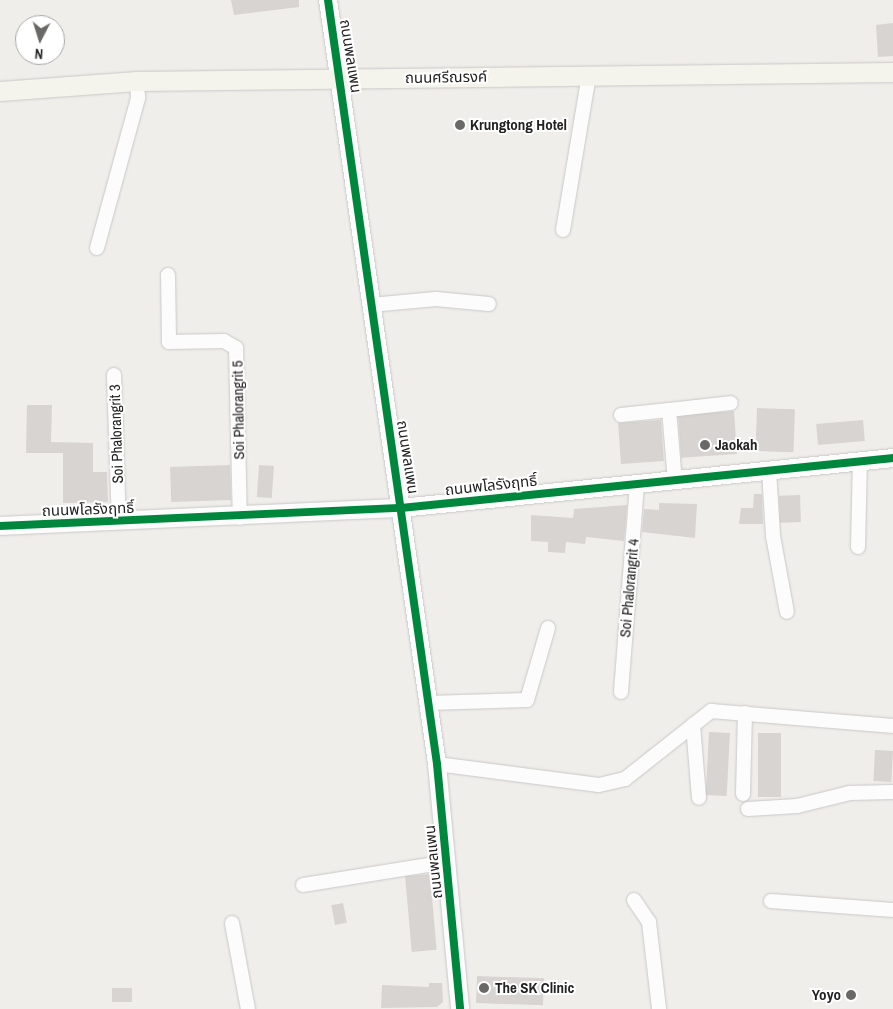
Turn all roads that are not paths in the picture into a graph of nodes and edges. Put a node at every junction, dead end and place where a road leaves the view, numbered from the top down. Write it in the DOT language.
graph roads {
  1 [pos="328,0"];
  2 [pos="893,72"];
  3 [pos="590,74"];
  4 [pos="341,78"];
  5 [pos="137,81"];
  6 [pos="0,91"];
  7 [pos="564,230"];
  8 [pos="98,248"];
  9 [pos="168,275"];
  10 [pos="489,304"];
  11 [pos="371,305"];
  12 [pos="114,375"];
  13 [pos="732,403"];
  14 [pos="669,410"];
  15 [pos="620,415"];
  16 [pos="893,458"];
  17 [pos="860,461"];
  18 [pos="770,470"];
  19 [pos="675,481"];
  20 [pos="637,485"];
  21 [pos="401,508"];
  22 [pos="240,518"];
  23 [pos="119,522"];
  24 [pos="0,526"];
  25 [pos="858,547"];
  26 [pos="788,612"];
  27 [pos="548,628"];
  28 [pos="621,692"];
  29 [pos="429,703"];
  30 [pos="745,713"];
  31 [pos="694,725"];
  32 [pos="893,726"];
  33 [pos="437,764"];
  34 [pos="893,792"];
  35 [pos="743,794"];
  36 [pos="699,798"];
  37 [pos="748,809"];
  38 [pos="447,862"];
  39 [pos="304,885"];
  40 [pos="634,900"];
  41 [pos="771,901"];
  42 [pos="893,910"];
  43 [pos="232,923"];
  44 [pos="248,1009"];
  45 [pos="460,1009"];
  46 [pos="659,1009"];
  1 -- 4 [label="street, ถนนพลแพน"];
  2 -- 3 [label="main road, ถนนศรีณรงค์"];
  3 -- 4 [label="main road, ถนนศรีณรงค์"];
  3 -- 7 [label="street"];
  4 -- 5 [label="main road, ถนนศรีณรงค์"];
  4 -- 11 [label="street, ถนนพลแพน"];
  5 -- 6 [label="main road, ถนนศรีณรงค์"];
  5 -- 8 [label="street"];
  9 -- 22 [label="street, Soi Phalorangrit 5"];
  10 -- 11 [label="street"];
  11 -- 21 [label="street, ถนนพลแพน"];
  12 -- 23 [label="street, Soi Phalorangrit 3"];
  13 -- 14 [label="street"];
  14 -- 15 [label="street"];
  14 -- 19 [label="street"];
  16 -- 17 [label="street, ถนนพโลรังฤทธิ์"];
  17 -- 18 [label="street, ถนนพโลรังฤทธิ์"];
  17 -- 25 [label="street"];
  18 -- 19 [label="street, ถนนพโลรังฤทธิ์"];
  18 -- 26 [label="street"];
  19 -- 20 [label="street, ถนนพโลรังฤทธิ์"];
  20 -- 21 [label="street, ถนนพโลรังฤทธิ์"];
  20 -- 28 [label="street, Soi Phalorangrit 4"];
  21 -- 22 [label="street, ถนนพโลรังฤทธิ์"];
  21 -- 29 [label="street, ถนนพลแพน"];
  22 -- 23 [label="street, ถนนพโลรังฤทธิ์"];
  23 -- 24 [label="street, ถนนพโลรังฤทธิ์"];
  27 -- 29 [label="street"];
  29 -- 33 [label="street, ถนนพลแพน"];
  30 -- 31 [label="street"];
  30 -- 32 [label="street"];
  30 -- 35 [label="street"];
  31 -- 33 [label="street"];
  31 -- 36 [label="street"];
  33 -- 38 [label="street, ถนนพลแพน"];
  34 -- 37 [label="street"];
  38 -- 39 [label="street"];
  38 -- 45 [label="street, ถนนพลแพน"];
  40 -- 46 [label="street"];
  41 -- 42 [label="street"];
  43 -- 44 [label="street"];
}
